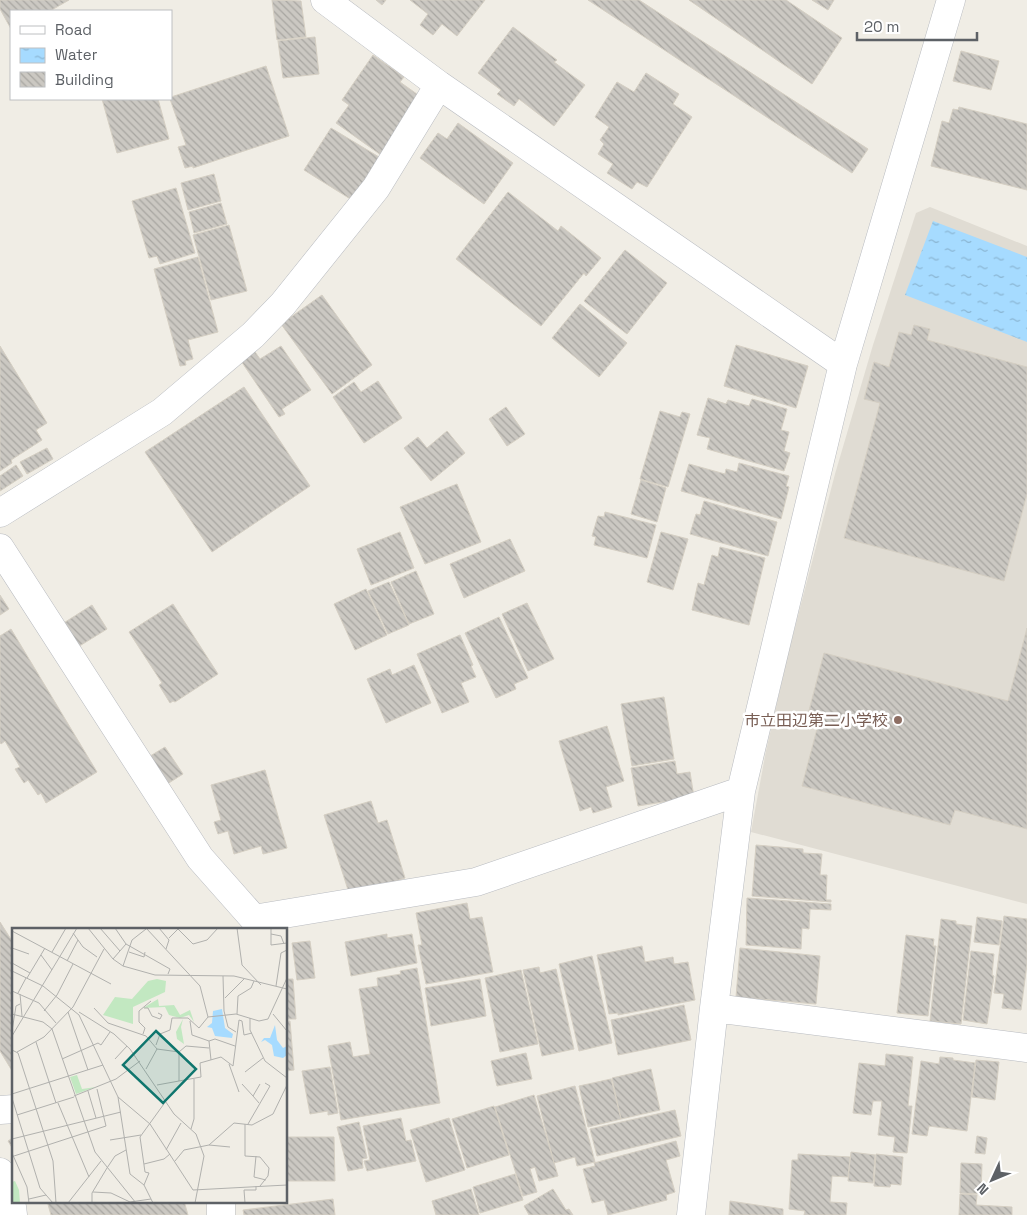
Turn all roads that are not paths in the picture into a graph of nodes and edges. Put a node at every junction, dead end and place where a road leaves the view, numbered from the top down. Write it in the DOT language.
graph roads {
  1 [pos="325,0"];
  2 [pos="951,0"];
  3 [pos="439,85"];
  4 [pos="842,364"];
  5 [pos="0,513"];
  6 [pos="0,548"];
  7 [pos="741,791"];
  8 [pos="253,924"];
  9 [pos="714,1008"];
  10 [pos="1027,1048"];
  11 [pos="0,1172"];
  12 [pos="221,1202"];
  13 [pos="13,1215"];
  14 [pos="221,1215"];
  15 [pos="691,1215"];
  1 -- 3 [label="street"];
  2 -- 4 [label="street"];
  3 -- 4 [label="street"];
  3 -- 5 [label="street"];
  4 -- 7 [label="street"];
  6 -- 8 [label="street"];
  7 -- 8 [label="street"];
  7 -- 9 [label="street"];
  9 -- 10 [label="street"];
  9 -- 15 [label="street"];
  11 -- 13 [label="street"];
  12 -- 14 [label="street"];
}
